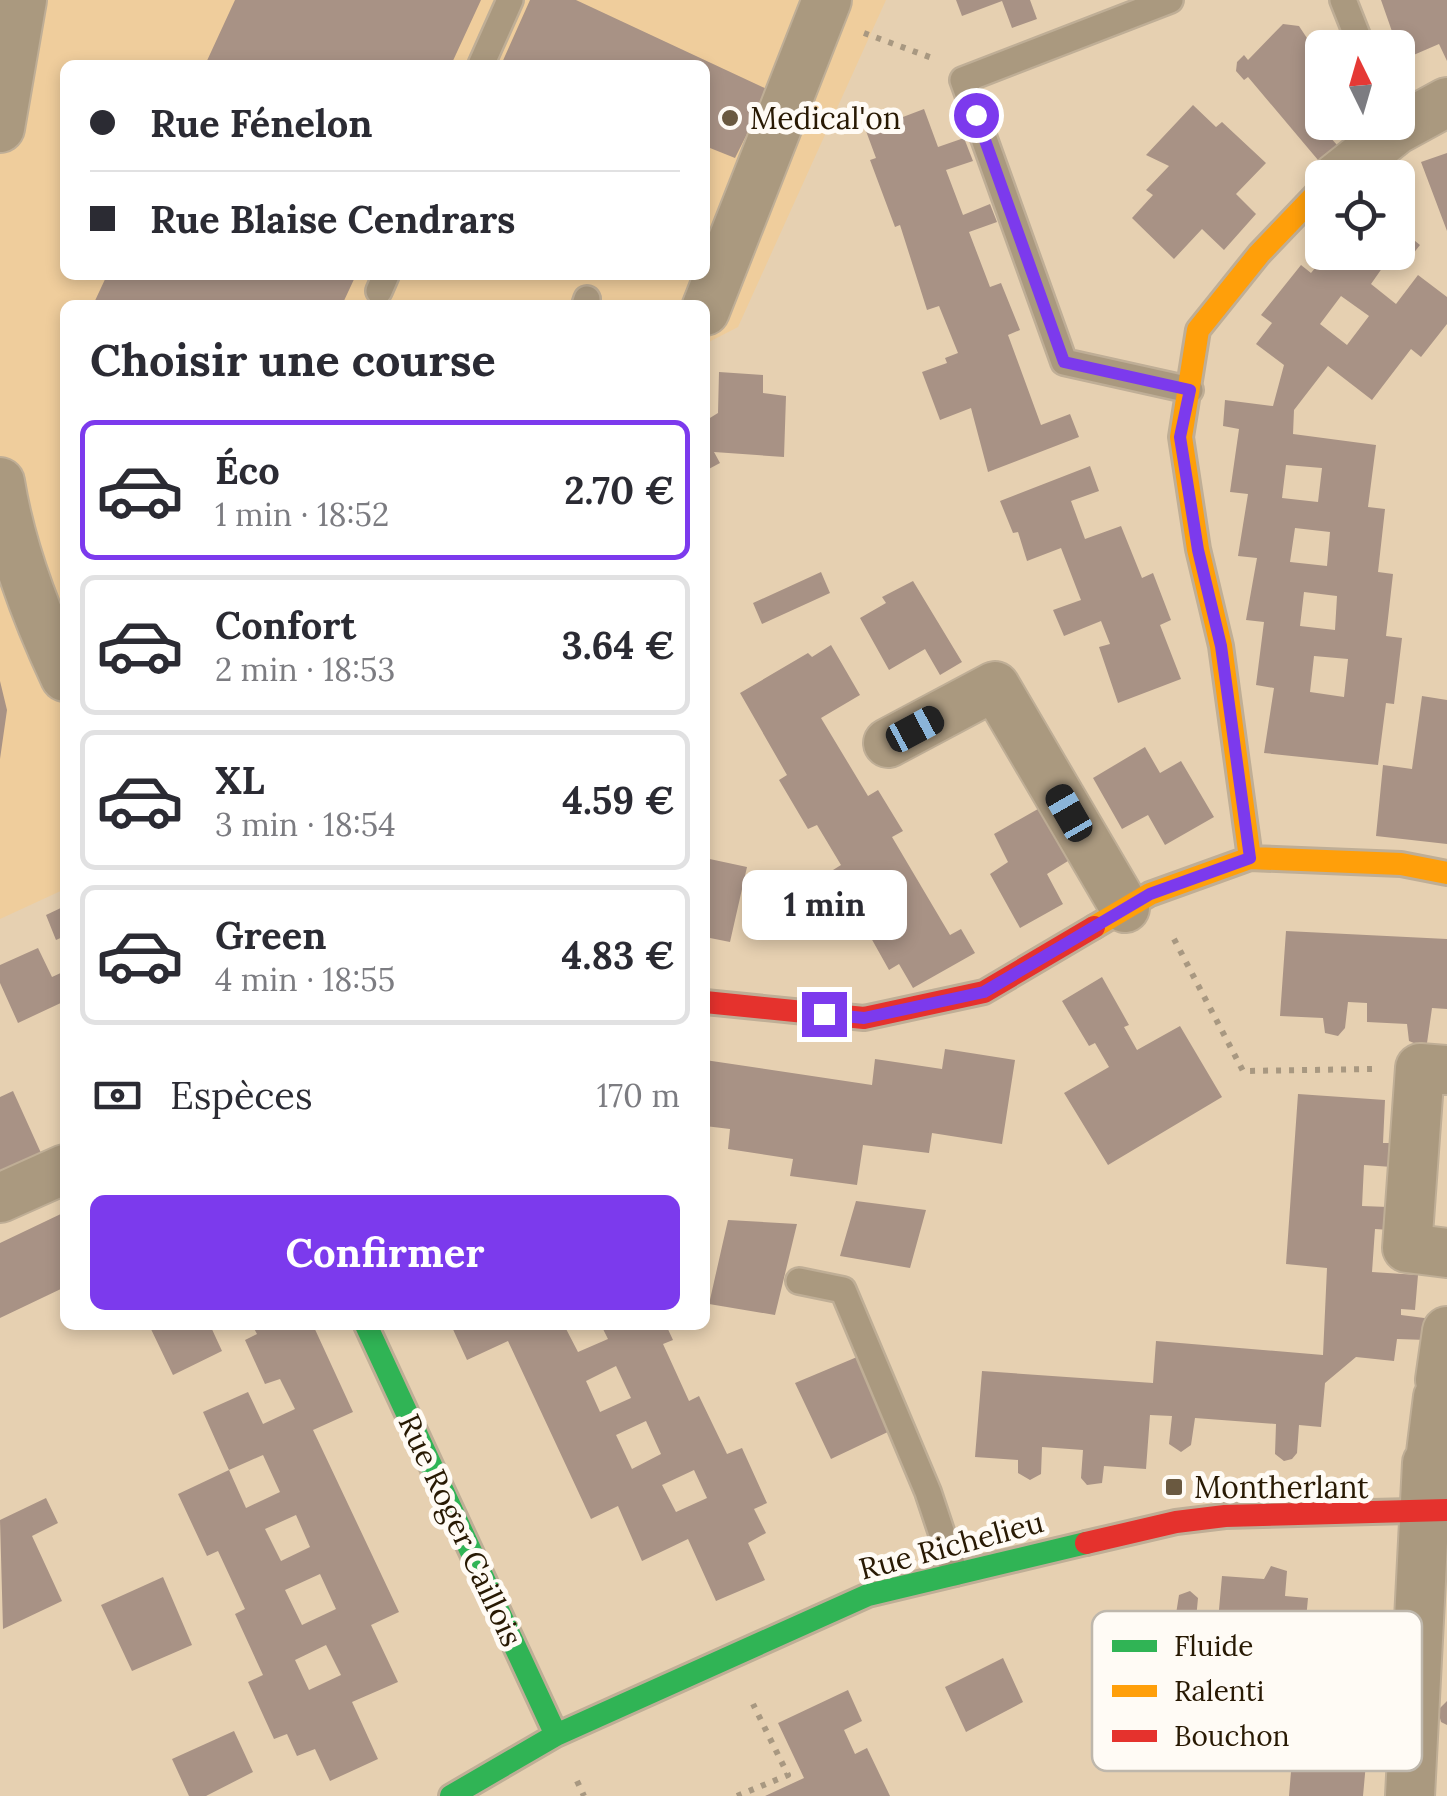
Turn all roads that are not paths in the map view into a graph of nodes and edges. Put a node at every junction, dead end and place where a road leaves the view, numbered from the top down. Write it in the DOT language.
graph roads {
  1 [pos="22,0"];
  2 [pos="510,0"];
  3 [pos="1170,0"];
  4 [pos="1343,0"];
  5 [pos="824,9"];
  6 [pos="1355,30"];
  7 [pos="483,60"];
  8 [pos="1447,102"];
  9 [pos="1415,117"];
  10 [pos="0,128"];
  11 [pos="1379,140"];
  12 [pos="1356,160"];
  13 [pos="1305,206"];
  14 [pos="709,300"];
  15 [pos="1190,390"];
  16 [pos="0,482"];
  17 [pos="54,623"];
  18 [pos="60,652"];
  19 [pos="888,743"];
  20 [pos="1250,858"];
  21 [pos="1447,873"];
  22 [pos="1138,901"];
  23 [pos="710,1003"];
  24 [pos="1434,1069"];
  25 [pos="60,1172"];
  26 [pos="0,1198"];
  27 [pos="1447,1253"];
  28 [pos="800,1280"];
  29 [pos="368,1330"];
  30 [pos="1447,1331"];
  31 [pos="1436,1510"];
  32 [pos="955,1574"];
  33 [pos="1422,1664"];
  34 [pos="556,1734"];
  35 [pos="1412,1771"];
  36 [pos="451,1796"];
  37 [pos="1410,1796"];
  1 -- 10 [label="street"];
  2 -- 7 [label="lane"];
  3 -- 15 [label="lane"];
  4 -- 6 [label="lane"];
  5 -- 14 [label="street"];
  8 -- 9 [label="street"];
  11 -- 12 [label="street"];
  13 -- 15 [label="street"];
  15 -- 20 [label="street"];
  16 -- 17 [label="street"];
  17 -- 18 [label="street"];
  19 -- 22 [label="street"];
  20 -- 21 [label="street"];
  20 -- 22 [label="street"];
  22 -- 23 [label="street"];
  24 -- 27 [label="street"];
  25 -- 26 [label="street"];
  28 -- 32 [label="lane"];
  29 -- 34 [label="street, Rue Roger Caillois"];
  30 -- 31 [label="street"];
  31 -- 32 [label="street, Rue Richelieu"];
  31 -- 33 [label="street"];
  32 -- 34 [label="street, Rue Richelieu"];
  34 -- 36 [label="street, Rue Richelieu"];
  35 -- 37 [label="street"];
}
